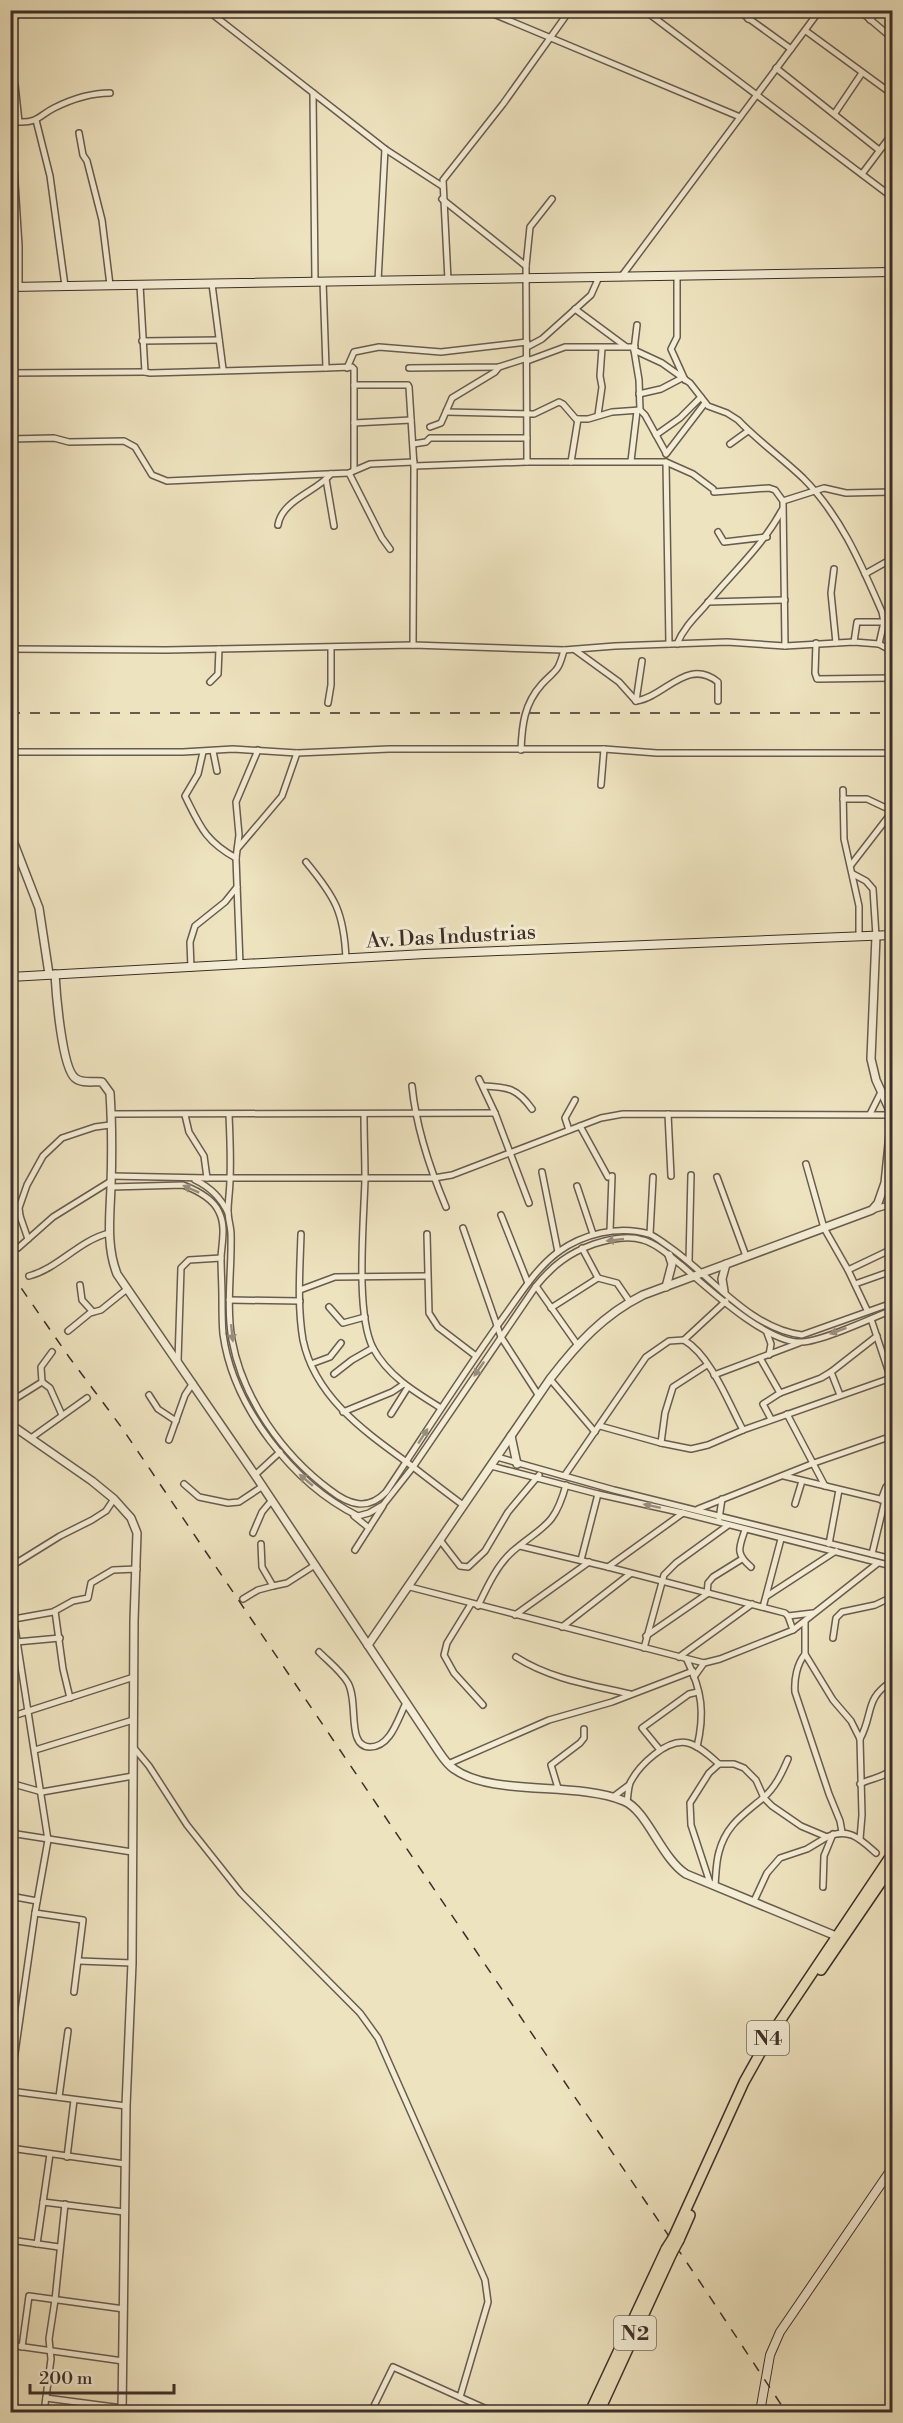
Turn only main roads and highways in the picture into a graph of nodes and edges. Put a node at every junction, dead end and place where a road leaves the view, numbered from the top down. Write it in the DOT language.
graph roads {
  1 [pos="892,272"];
  2 [pos="15,287"];
  3 [pos="892,935"];
  4 [pos="10,977"];
  5 [pos="892,1854"];
  6 [pos="892,1866"];
  7 [pos="892,2168"];
  8 [pos="676,2239"];
  9 [pos="669,2251"];
  10 [pos="661,2260"];
  11 [pos="590,2412"];
  12 [pos="598,2412"];
  13 [pos="760,2412"];
  1 -- 2 [label="main road"];
  3 -- 4 [label="main road, Av. Das Industrias"];
  5 -- 8 [label="highway, N4"];
  6 -- 8 [label="highway, N4"];
  7 -- 13 [label="main road"];
  8 -- 9 [label="highway, N4, bridge"];
  9 -- 10 [label="highway, N4"];
  9 -- 12 [label="highway, N2"];
  10 -- 11 [label="highway, N2"];
}
